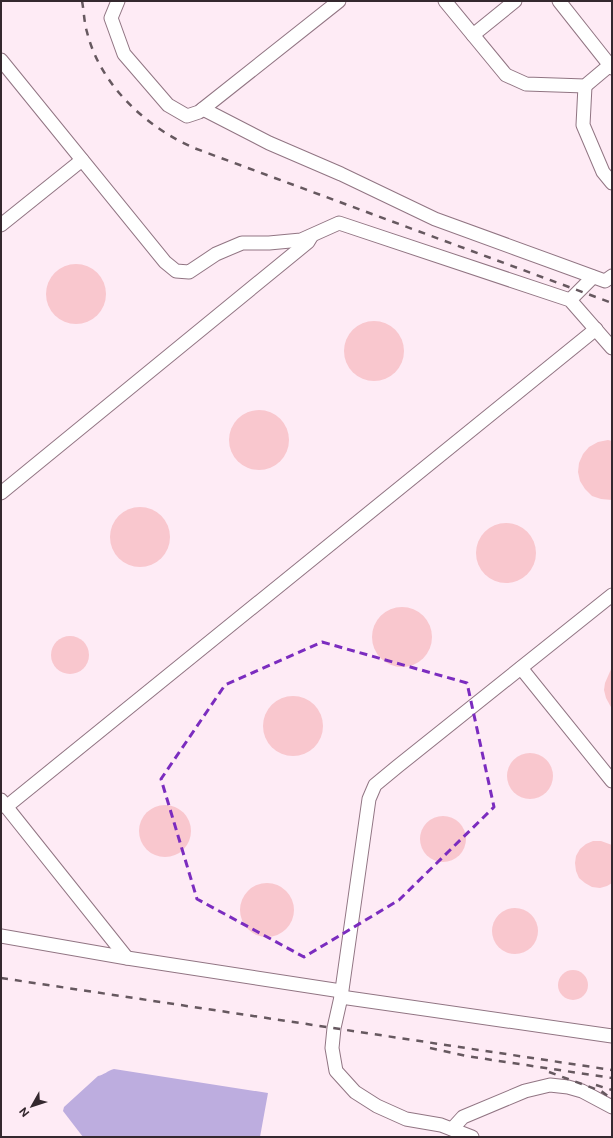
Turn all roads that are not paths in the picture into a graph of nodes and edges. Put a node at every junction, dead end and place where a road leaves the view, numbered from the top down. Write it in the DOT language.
graph roads {
  1 [pos="118,1"];
  2 [pos="339,1"];
  3 [pos="445,1"];
  4 [pos="515,1"];
  5 [pos="559,1"];
  6 [pos="473,35"];
  7 [pos="1,60"];
  8 [pos="611,67"];
  9 [pos="585,86"];
  10 [pos="203,109"];
  11 [pos="82,160"];
  12 [pos="612,183"];
  13 [pos="1,225"];
  14 [pos="311,236"];
  15 [pos="612,276"];
  16 [pos="593,277"];
  17 [pos="570,300"];
  18 [pos="596,329"];
  19 [pos="612,348"];
  20 [pos="1,493"];
  21 [pos="612,595"];
  22 [pos="521,668"];
  23 [pos="612,781"];
  24 [pos="4,804"];
  25 [pos="1,936"];
  26 [pos="127,958"];
  27 [pos="341,994"];
  28 [pos="612,1036"];
  29 [pos="612,1107"];
  30 [pos="452,1130"];
  31 [pos="472,1137"];
  1 -- 10 [label="lane"];
  2 -- 10 [label="lane"];
  3 -- 6 [label="lane"];
  4 -- 6 [label="lane"];
  5 -- 8 [label="lane"];
  6 -- 9 [label="lane"];
  7 -- 11 [label="lane"];
  8 -- 9 [label="lane"];
  9 -- 12 [label="lane"];
  10 -- 16 [label="lane"];
  11 -- 13 [label="lane"];
  11 -- 14 [label="lane"];
  14 -- 17 [label="lane"];
  14 -- 20 [label="lane"];
  15 -- 16 [label="lane"];
  16 -- 17 [label="lane"];
  17 -- 18 [label="lane"];
  18 -- 19 [label="lane"];
  18 -- 24 [label="lane"];
  21 -- 22 [label="lane"];
  22 -- 23 [label="lane"];
  22 -- 27 [label="lane"];
  24 -- 26 [label="lane"];
  25 -- 26 [label="lane"];
  26 -- 27 [label="lane"];
  27 -- 28 [label="lane"];
  27 -- 30 [label="lane"];
  29 -- 30 [label="lane"];
  30 -- 31 [label="lane"];
}
